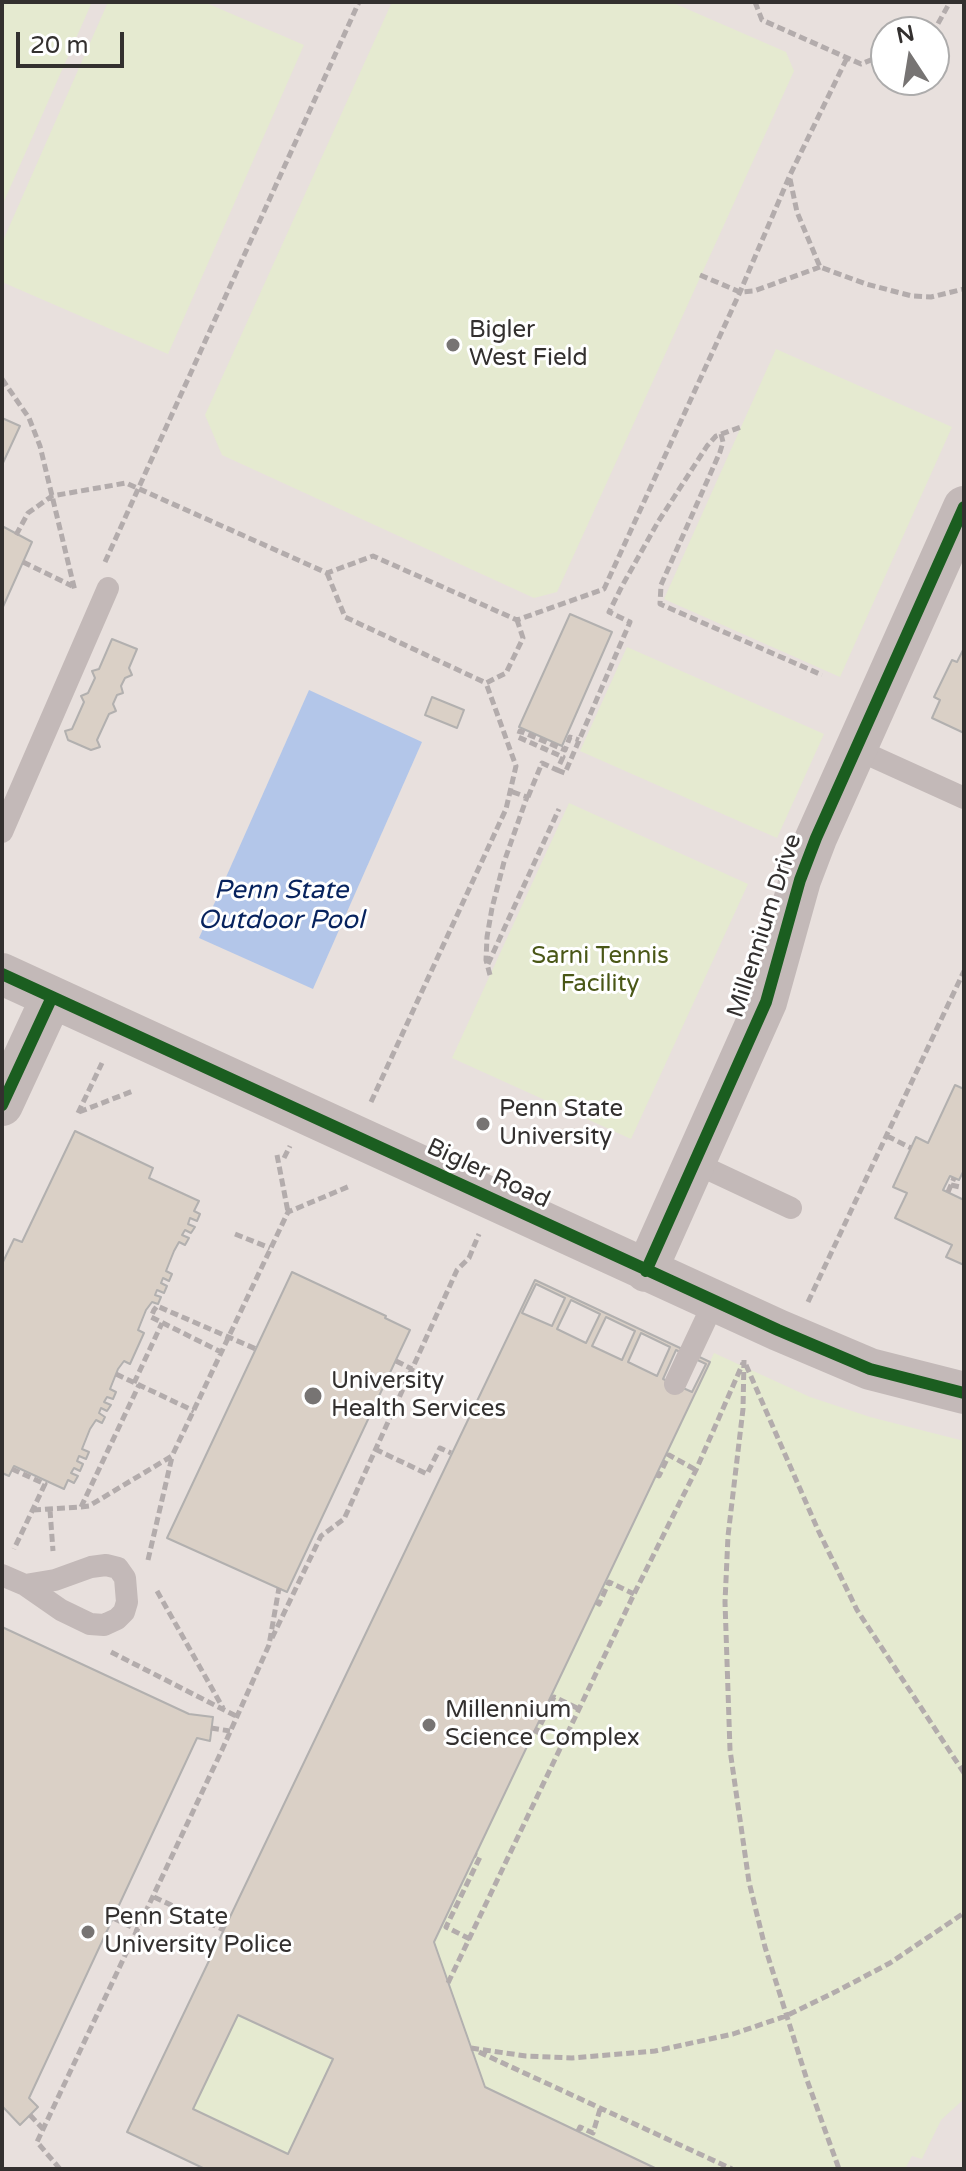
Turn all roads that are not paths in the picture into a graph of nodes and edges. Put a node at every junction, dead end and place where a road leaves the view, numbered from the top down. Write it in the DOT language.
graph roads {
  1 [pos="964,507"];
  2 [pos="106,578"];
  3 [pos="856,749"];
  4 [pos="964,798"];
  5 [pos="2,832"];
  6 [pos="2,974"];
  7 [pos="52,997"];
  8 [pos="2,1105"];
  9 [pos="695,1163"];
  10 [pos="791,1208"];
  11 [pos="646,1271"];
  12 [pos="714,1302"];
  13 [pos="675,1384"];
  14 [pos="964,1393"];
  15 [pos="7,1565"];
  16 [pos="25,1585"];
  1 -- 3 [label="street, Millennium Drive"];
  2 -- 5 [label="lane"];
  3 -- 4 [label="lane"];
  3 -- 9 [label="street, Millennium Drive"];
  6 -- 7 [label="street, Bigler Road"];
  7 -- 8 [label="street"];
  7 -- 11 [label="street, Bigler Road"];
  9 -- 10 [label="lane"];
  9 -- 11 [label="street, Millennium Drive"];
  11 -- 12 [label="street, Bigler Road"];
  12 -- 13 [label="lane"];
  12 -- 14 [label="street, Bigler Road"];
  15 -- 16 [label="lane"];
}
